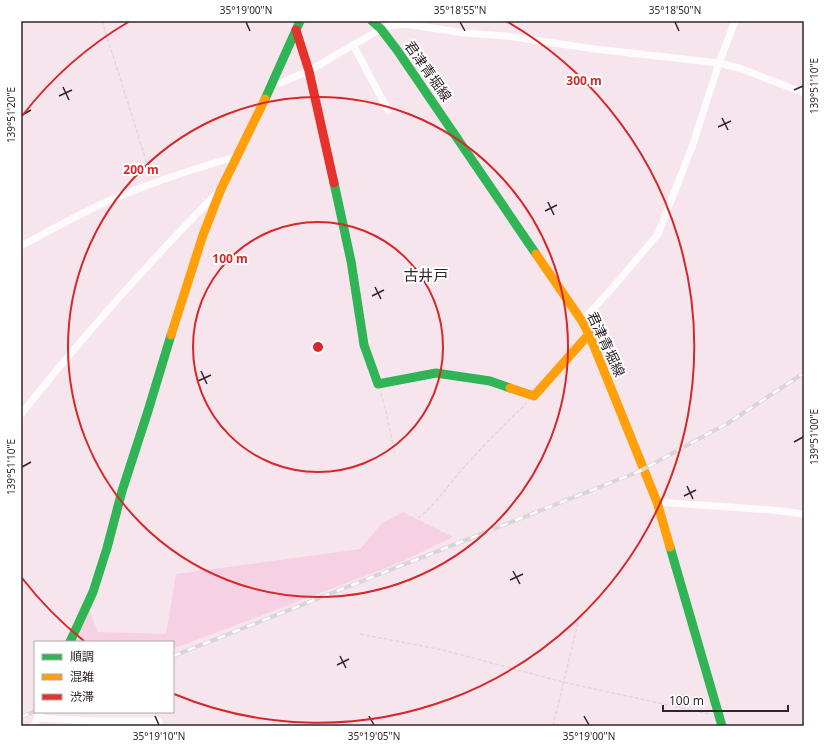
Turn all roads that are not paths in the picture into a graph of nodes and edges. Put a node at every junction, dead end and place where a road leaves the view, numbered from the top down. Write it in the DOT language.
graph roads {
  1 [pos="300,21"];
  2 [pos="390,21"];
  3 [pos="734,21"];
  4 [pos="377,25"];
  5 [pos="296,30"];
  6 [pos="353,45"];
  7 [pos="719,63"];
  8 [pos="309,71"];
  9 [pos="274,81"];
  10 [pos="804,93"];
  11 [pos="388,110"];
  12 [pos="238,156"];
  13 [pos="221,189"];
  14 [pos="21,246"];
  15 [pos="582,322"];
  16 [pos="588,334"];
  17 [pos="21,414"];
  18 [pos="657,502"];
  19 [pos="804,514"];
  20 [pos="70,641"];
  21 [pos="39,715"];
  22 [pos="159,721"];
  23 [pos="100,724"];
  24 [pos="34,726"];
  25 [pos="722,726"];
  1 -- 5 [label="street"];
  2 -- 4 [label="street"];
  3 -- 7 [label="street"];
  4 -- 6 [label="street"];
  4 -- 7 [label="street"];
  4 -- 15 [label="street, 君津青堀線"];
  5 -- 8 [label="street"];
  5 -- 9 [label="street"];
  6 -- 8 [label="street"];
  6 -- 11 [label="street"];
  7 -- 10 [label="street"];
  7 -- 15 [label="street"];
  8 -- 9 [label="street"];
  8 -- 16 [label="street"];
  9 -- 12 [label="street"];
  12 -- 13 [label="street"];
  12 -- 14 [label="street"];
  13 -- 17 [label="street"];
  13 -- 20 [label="street"];
  15 -- 16 [label="street, 君津青堀線"];
  16 -- 18 [label="street, 君津青堀線"];
  18 -- 19 [label="street"];
  18 -- 25 [label="street, 君津青堀線"];
  21 -- 23 [label="street"];
  21 -- 24 [label="street"];
  22 -- 23 [label="street"];
}
